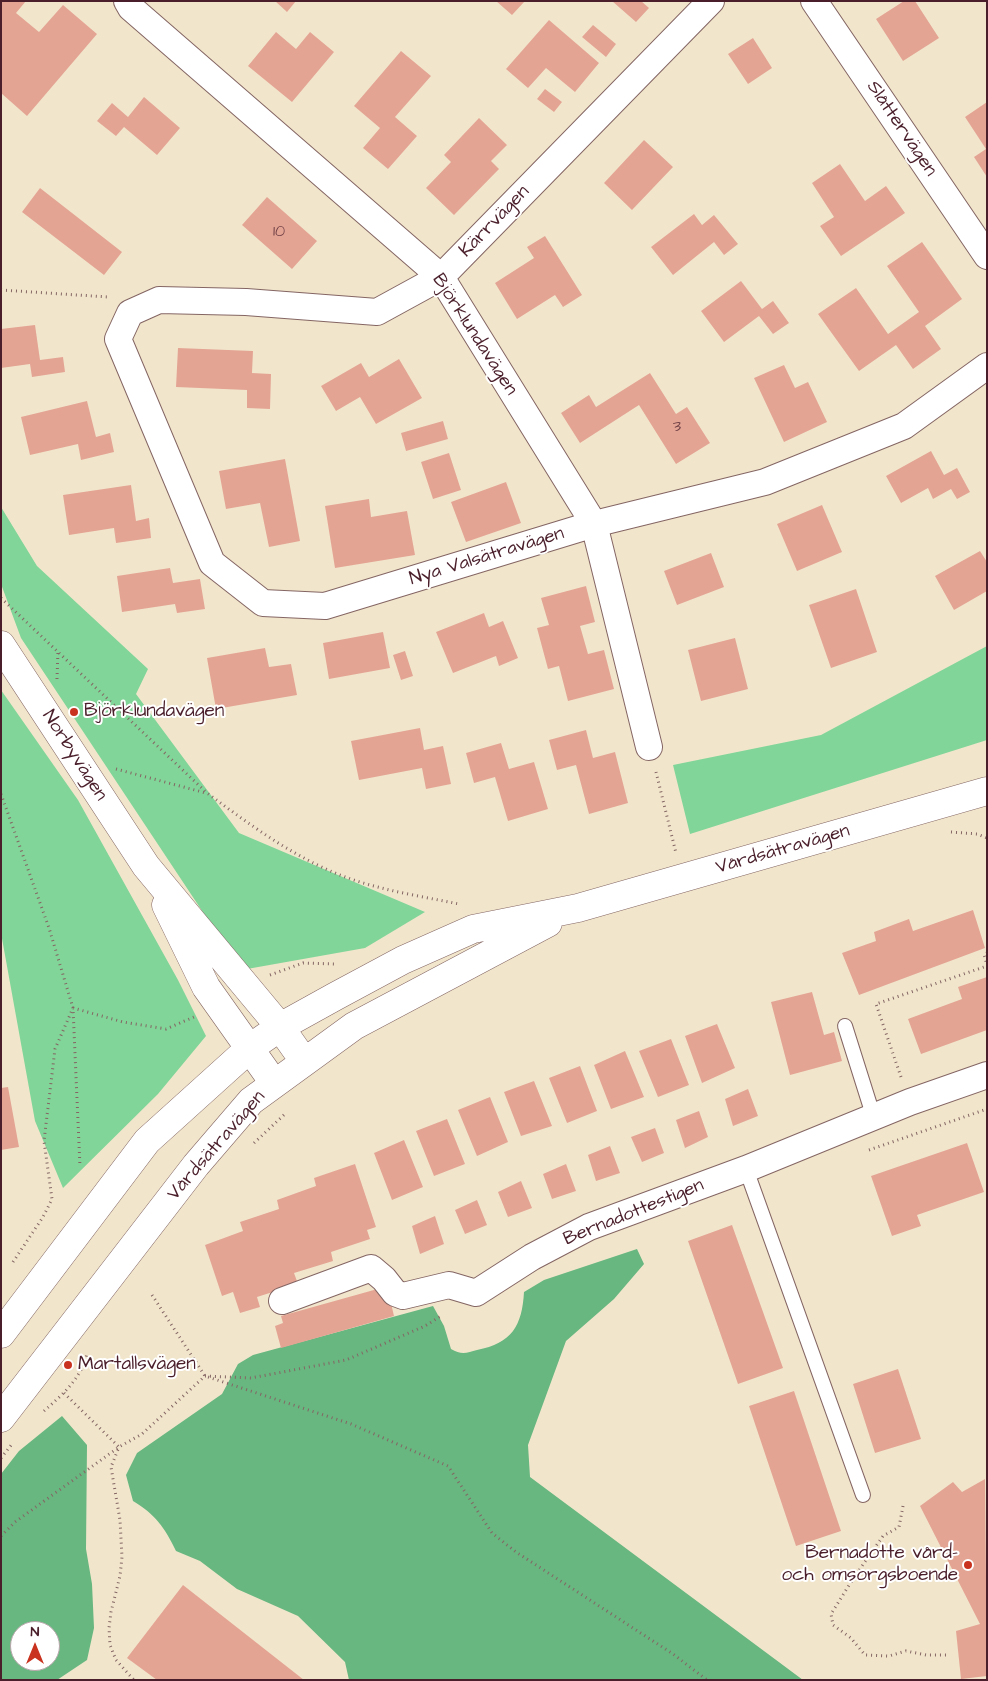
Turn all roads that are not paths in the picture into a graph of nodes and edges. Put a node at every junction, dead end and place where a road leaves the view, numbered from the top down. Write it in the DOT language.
graph roads {
  1 [pos="127,1"];
  2 [pos="710,1"];
  3 [pos="814,1"];
  4 [pos="987,256"];
  5 [pos="441,277"];
  6 [pos="118,339"];
  7 [pos="987,366"];
  8 [pos="594,524"];
  9 [pos="1,645"];
  10 [pos="649,747"];
  11 [pos="987,791"];
  12 [pos="146,866"];
  13 [pos="578,908"];
  14 [pos="845,1026"];
  15 [pos="280,1027"];
  16 [pos="250,1048"];
  17 [pos="304,1060"];
  18 [pos="987,1075"];
  19 [pos="274,1082"];
  20 [pos="874,1118"];
  21 [pos="746,1169"];
  22 [pos="282,1301"];
  23 [pos="1,1334"];
  24 [pos="9,1427"];
  25 [pos="863,1496"];
  1 -- 5 [label="street, Björklundavägen"];
  2 -- 5 [label="street, Kärrvägen"];
  3 -- 4 [label="street, Slåttervägen"];
  5 -- 6 [label="street, Kärrvägen"];
  5 -- 8 [label="street, Björklundavägen"];
  6 -- 8 [label="street, Nya Valsätravägen"];
  7 -- 8 [label="street, Nya Valsätravägen"];
  8 -- 10 [label="street, Björklundavägen"];
  9 -- 12 [label="main road, Norbyvägen"];
  11 -- 13 [label="main road, Vårdsätravägen"];
  12 -- 15 [label="main road, Norbyvägen"];
  12 -- 16 [label="main road, Norbyvägen"];
  13 -- 15 [label="main road, Vårdsätravägen"];
  13 -- 17 [label="main road, Vårdsätravägen"];
  14 -- 20 [label="lane"];
  15 -- 16 [label="main road, Vårdsätravägen"];
  15 -- 17 [label="main road, Norbyvägen"];
  16 -- 19 [label="main road, Norbyvägen"];
  16 -- 23 [label="main road, Vårdsätravägen"];
  17 -- 19 [label="main road, Vårdsätravägen"];
  18 -- 20 [label="street, Bernadottestigen"];
  19 -- 24 [label="main road, Vårdsätravägen"];
  20 -- 21 [label="street, Bernadottestigen"];
  21 -- 22 [label="street, Bernadottestigen"];
  21 -- 25 [label="lane"];
}
